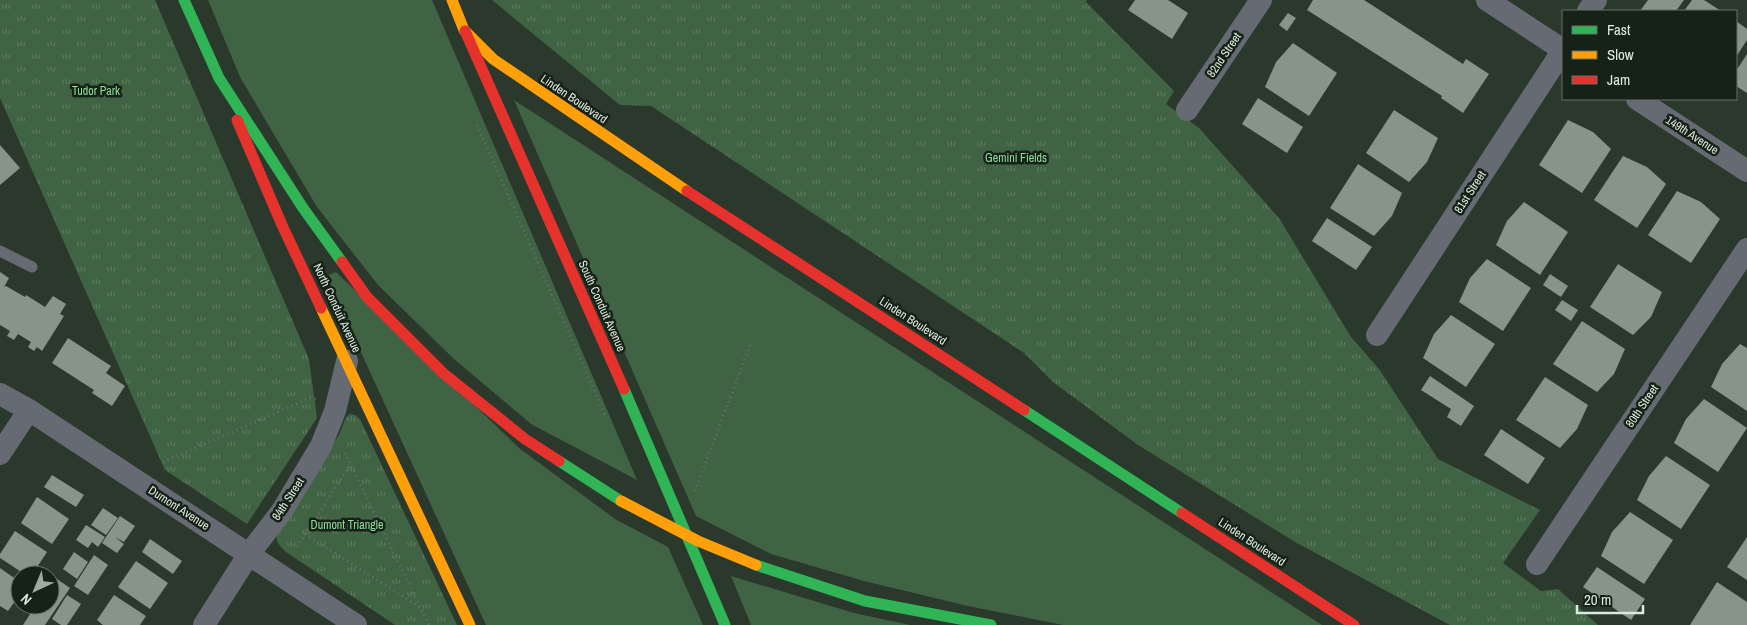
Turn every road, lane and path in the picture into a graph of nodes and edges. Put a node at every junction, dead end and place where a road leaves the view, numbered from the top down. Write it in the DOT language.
graph roads {
  1 [pos="184,0"];
  2 [pos="452,0"];
  3 [pos="1261,0"];
  4 [pos="1487,0"];
  5 [pos="464,30"];
  6 [pos="1562,49"];
  7 [pos="1562,52"];
  8 [pos="218,78"];
  9 [pos="1639,100"];
  10 [pos="1187,110"];
  11 [pos="477,125"];
  12 [pos="1747,171"];
  13 [pos="1747,249"];
  14 [pos="0,251"];
  15 [pos="32,267"];
  16 [pos="1377,335"];
  17 [pos="750,346"];
  18 [pos="347,361"];
  19 [pos="0,394"];
  20 [pos="322,399"];
  21 [pos="29,410"];
  22 [pos="608,420"];
  23 [pos="345,453"];
  24 [pos="0,454"];
  25 [pos="163,462"];
  26 [pos="350,464"];
  27 [pos="695,491"];
  28 [pos="306,534"];
  29 [pos="297,547"];
  30 [pos="249,554"];
  31 [pos="1537,564"];
  32 [pos="421,608"];
  33 [pos="204,625"];
  34 [pos="356,625"];
  35 [pos="430,625"];
  36 [pos="470,625"];
  37 [pos="725,625"];
  38 [pos="991,625"];
  39 [pos="1354,625"];
  1 -- 8 [label="main road, North Conduit Avenue"];
  2 -- 5 [label="main road, South Conduit Avenue"];
  3 -- 10 [label="street, 82nd Street"];
  4 -- 6 [label="street"];
  5 -- 37 [label="main road, South Conduit Avenue"];
  5 -- 39 [label="main road, Linden Boulevard"];
  7 -- 16 [label="street, 81st Street"];
  8 -- 18 [label="main road, North Conduit Avenue"];
  8 -- 38 [label="main road, bridge"];
  9 -- 12 [label="street, 149th Avenue"];
  11 -- 22 [label="path"];
  13 -- 31 [label="street, 80th Street"];
  14 -- 15 [label="lane"];
  17 -- 27 [label="path"];
  18 -- 30 [label="street, 84th Street"];
  18 -- 36 [label="main road, North Conduit Avenue"];
  19 -- 21 [label="street, Dumont Avenue"];
  20 -- 25 [label="path"];
  21 -- 24 [label="street"];
  21 -- 30 [label="street, Dumont Avenue"];
  23 -- 26 [label="path"];
  26 -- 28 [label="path"];
  26 -- 32 [label="path"];
  28 -- 29 [label="path"];
  28 -- 32 [label="path"];
  30 -- 33 [label="street, 84th Street"];
  30 -- 34 [label="street, Dumont Avenue"];
  32 -- 35 [label="path"];
}
